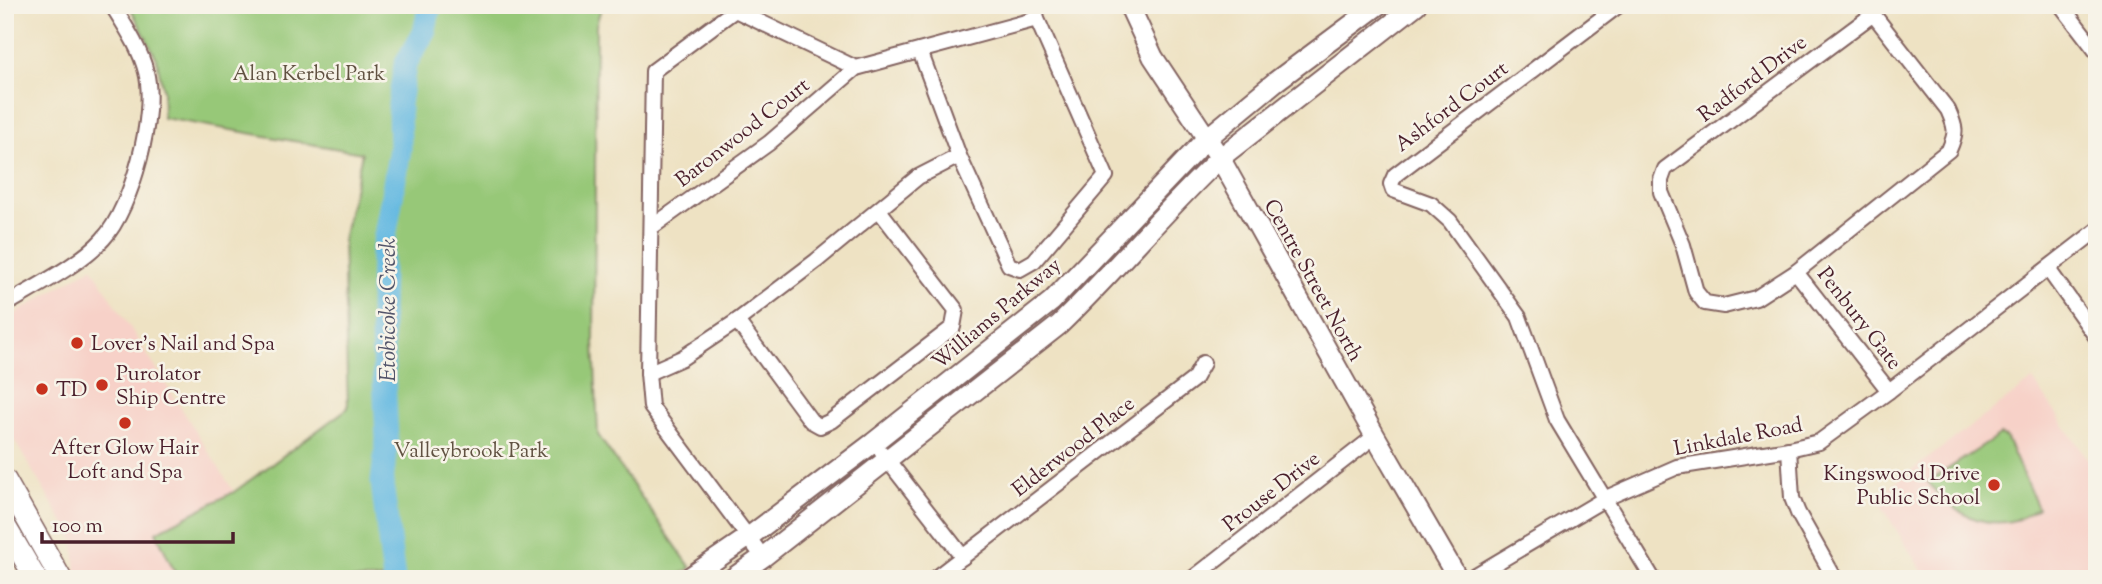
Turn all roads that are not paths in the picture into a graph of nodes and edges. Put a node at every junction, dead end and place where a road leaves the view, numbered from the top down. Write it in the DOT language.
graph roads {
  1 [pos="112,5"];
  2 [pos="1129,5"];
  3 [pos="1378,5"];
  4 [pos="1416,5"];
  5 [pos="1619,5"];
  6 [pos="2061,5"];
  7 [pos="1869,10"];
  8 [pos="1036,12"];
  9 [pos="920,51"];
  10 [pos="2097,52"];
  11 [pos="856,68"];
  12 [pos="1206,139"];
  13 [pos="959,156"];
  14 [pos="1220,158"];
  15 [pos="879,210"];
  16 [pos="652,227"];
  17 [pos="2097,230"];
  18 [pos="2048,269"];
  19 [pos="1797,271"];
  20 [pos="5,305"];
  21 [pos="737,321"];
  22 [pos="2097,338"];
  23 [pos="1203,363"];
  24 [pos="648,373"];
  25 [pos="1889,391"];
  26 [pos="1375,436"];
  27 [pos="873,443"];
  28 [pos="1789,449"];
  29 [pos="887,459"];
  30 [pos="5,480"];
  31 [pos="1606,498"];
  32 [pos="5,526"];
  33 [pos="750,536"];
  34 [pos="764,556"];
  35 [pos="963,557"];
  36 [pos="36,579"];
  37 [pos="61,579"];
  38 [pos="687,579"];
  39 [pos="732,579"];
  40 [pos="934,579"];
  41 [pos="1192,579"];
  42 [pos="1458,579"];
  43 [pos="1469,579"];
  44 [pos="1653,579"];
  45 [pos="1835,579"];
  1 -- 20 [label="street"];
  2 -- 12 [label="main road, Centre Street North"];
  3 -- 12 [label="main road, Williams Parkway"];
  4 -- 14 [label="main road"];
  5 -- 31 [label="street, Ashford Court"];
  6 -- 10 [label="street"];
  7 -- 19 [label="street, Radford Drive"];
  7 -- 19 [label="street, Radford Drive"];
  8 -- 9 [label="street, Baronwood Court"];
  8 -- 13 [label="street, Baronwood Court"];
  9 -- 11 [label="street, Baronwood Court"];
  9 -- 13 [label="street, Baronwood Court"];
  11 -- 16 [label="street, Baronwood Court"];
  11 -- 16 [label="street, Baronwood Court"];
  12 -- 14 [label="main road, Centre Street North"];
  12 -- 27 [label="main road, Williams Parkway"];
  13 -- 15 [label="street"];
  14 -- 26 [label="main road, Centre Street North"];
  14 -- 29 [label="main road"];
  15 -- 21 [label="street"];
  15 -- 21 [label="street"];
  16 -- 24 [label="street, Baronwood Court"];
  17 -- 18 [label="street, Linkdale Road"];
  18 -- 22 [label="street"];
  18 -- 25 [label="street, Linkdale Road"];
  19 -- 25 [label="street, Penbury Gate"];
  21 -- 24 [label="street"];
  23 -- 35 [label="street, Elderwood Place"];
  24 -- 33 [label="street, Baronwood Court"];
  25 -- 28 [label="street, Linkdale Road"];
  26 -- 41 [label="street, Prouse Drive"];
  26 -- 42 [label="main road, Centre Street North"];
  27 -- 29 [label="street"];
  27 -- 33 [label="main road, Williams Parkway"];
  28 -- 31 [label="street, Linkdale Road"];
  28 -- 45 [label="street"];
  29 -- 34 [label="main road"];
  29 -- 35 [label="street"];
  30 -- 37 [label="main road"];
  31 -- 43 [label="street, Linkdale Road"];
  31 -- 44 [label="street"];
  32 -- 36 [label="main road"];
  33 -- 34 [label="street, Baronwood Court"];
  33 -- 38 [label="main road, Williams Parkway"];
  34 -- 39 [label="main road"];
  35 -- 40 [label="street, Elderwood Place"];
}
